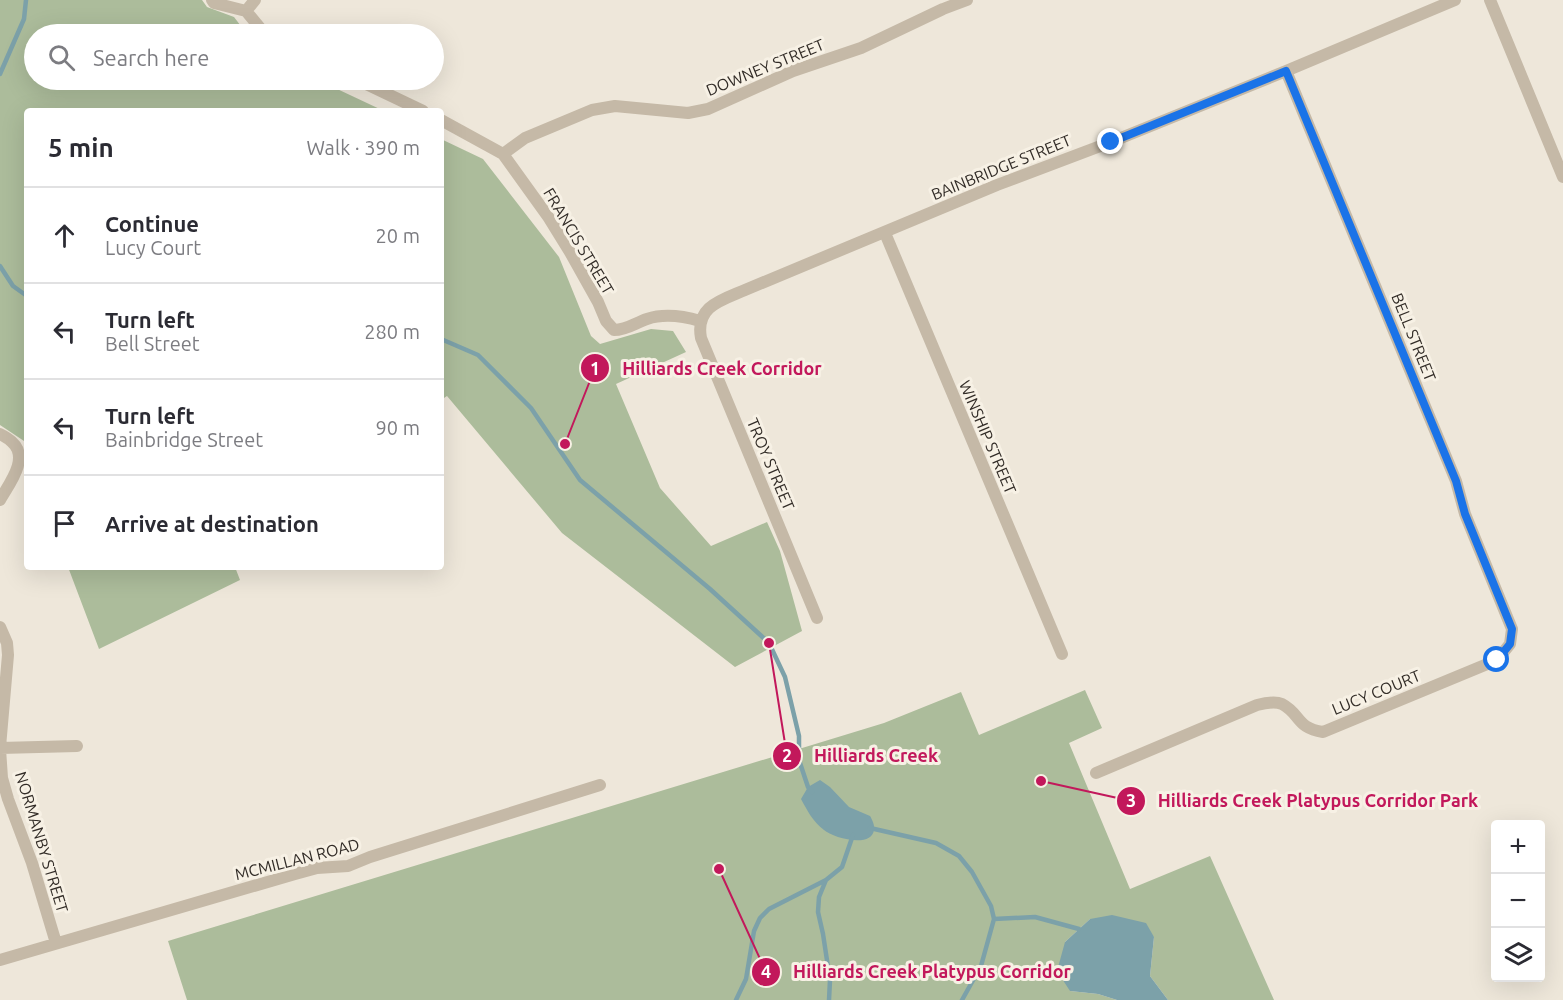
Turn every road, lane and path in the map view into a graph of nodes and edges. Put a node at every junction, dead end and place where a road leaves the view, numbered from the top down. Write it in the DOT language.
graph roads {
  1 [pos="212,0"];
  2 [pos="255,0"];
  3 [pos="967,0"];
  4 [pos="1455,0"];
  5 [pos="1490,0"];
  6 [pos="246,11"];
  7 [pos="257,24"];
  8 [pos="1286,71"];
  9 [pos="379,90"];
  10 [pos="417,108"];
  11 [pos="444,122"];
  12 [pos="503,154"];
  13 [pos="1563,177"];
  14 [pos="885,233"];
  15 [pos="700,321"];
  16 [pos="0,434"];
  17 [pos="0,500"];
  18 [pos="1508,617"];
  19 [pos="817,618"];
  20 [pos="0,627"];
  21 [pos="1062,654"];
  22 [pos="77,746"];
  23 [pos="0,748"];
  24 [pos="1096,773"];
  25 [pos="600,785"];
  26 [pos="56,943"];
  27 [pos="0,960"];
  1 -- 6 [label="street"];
  2 -- 6 [label="street"];
  3 -- 12 [label="street, DOWNEY STREET"];
  4 -- 8 [label="street, BAINBRIDGE STREET"];
  5 -- 13 [label="street"];
  6 -- 7 [label="street"];
  8 -- 14 [label="street, BAINBRIDGE STREET"];
  8 -- 18 [label="street, BELL STREET"];
  9 -- 10 [label="street"];
  11 -- 12 [label="street, FRANCIS STREET"];
  12 -- 15 [label="street, FRANCIS STREET"];
  14 -- 15 [label="street, BAINBRIDGE STREET"];
  14 -- 21 [label="street, WINSHIP STREET"];
  15 -- 19 [label="street, TROY STREET"];
  16 -- 17 [label="street"];
  18 -- 24 [label="street, LUCY COURT"];
  20 -- 23 [label="street, NORMANBY STREET"];
  22 -- 23 [label="street"];
  23 -- 26 [label="street, NORMANBY STREET"];
  25 -- 26 [label="street, MCMILLAN ROAD"];
  26 -- 27 [label="street, MCMILLAN ROAD"];
}
